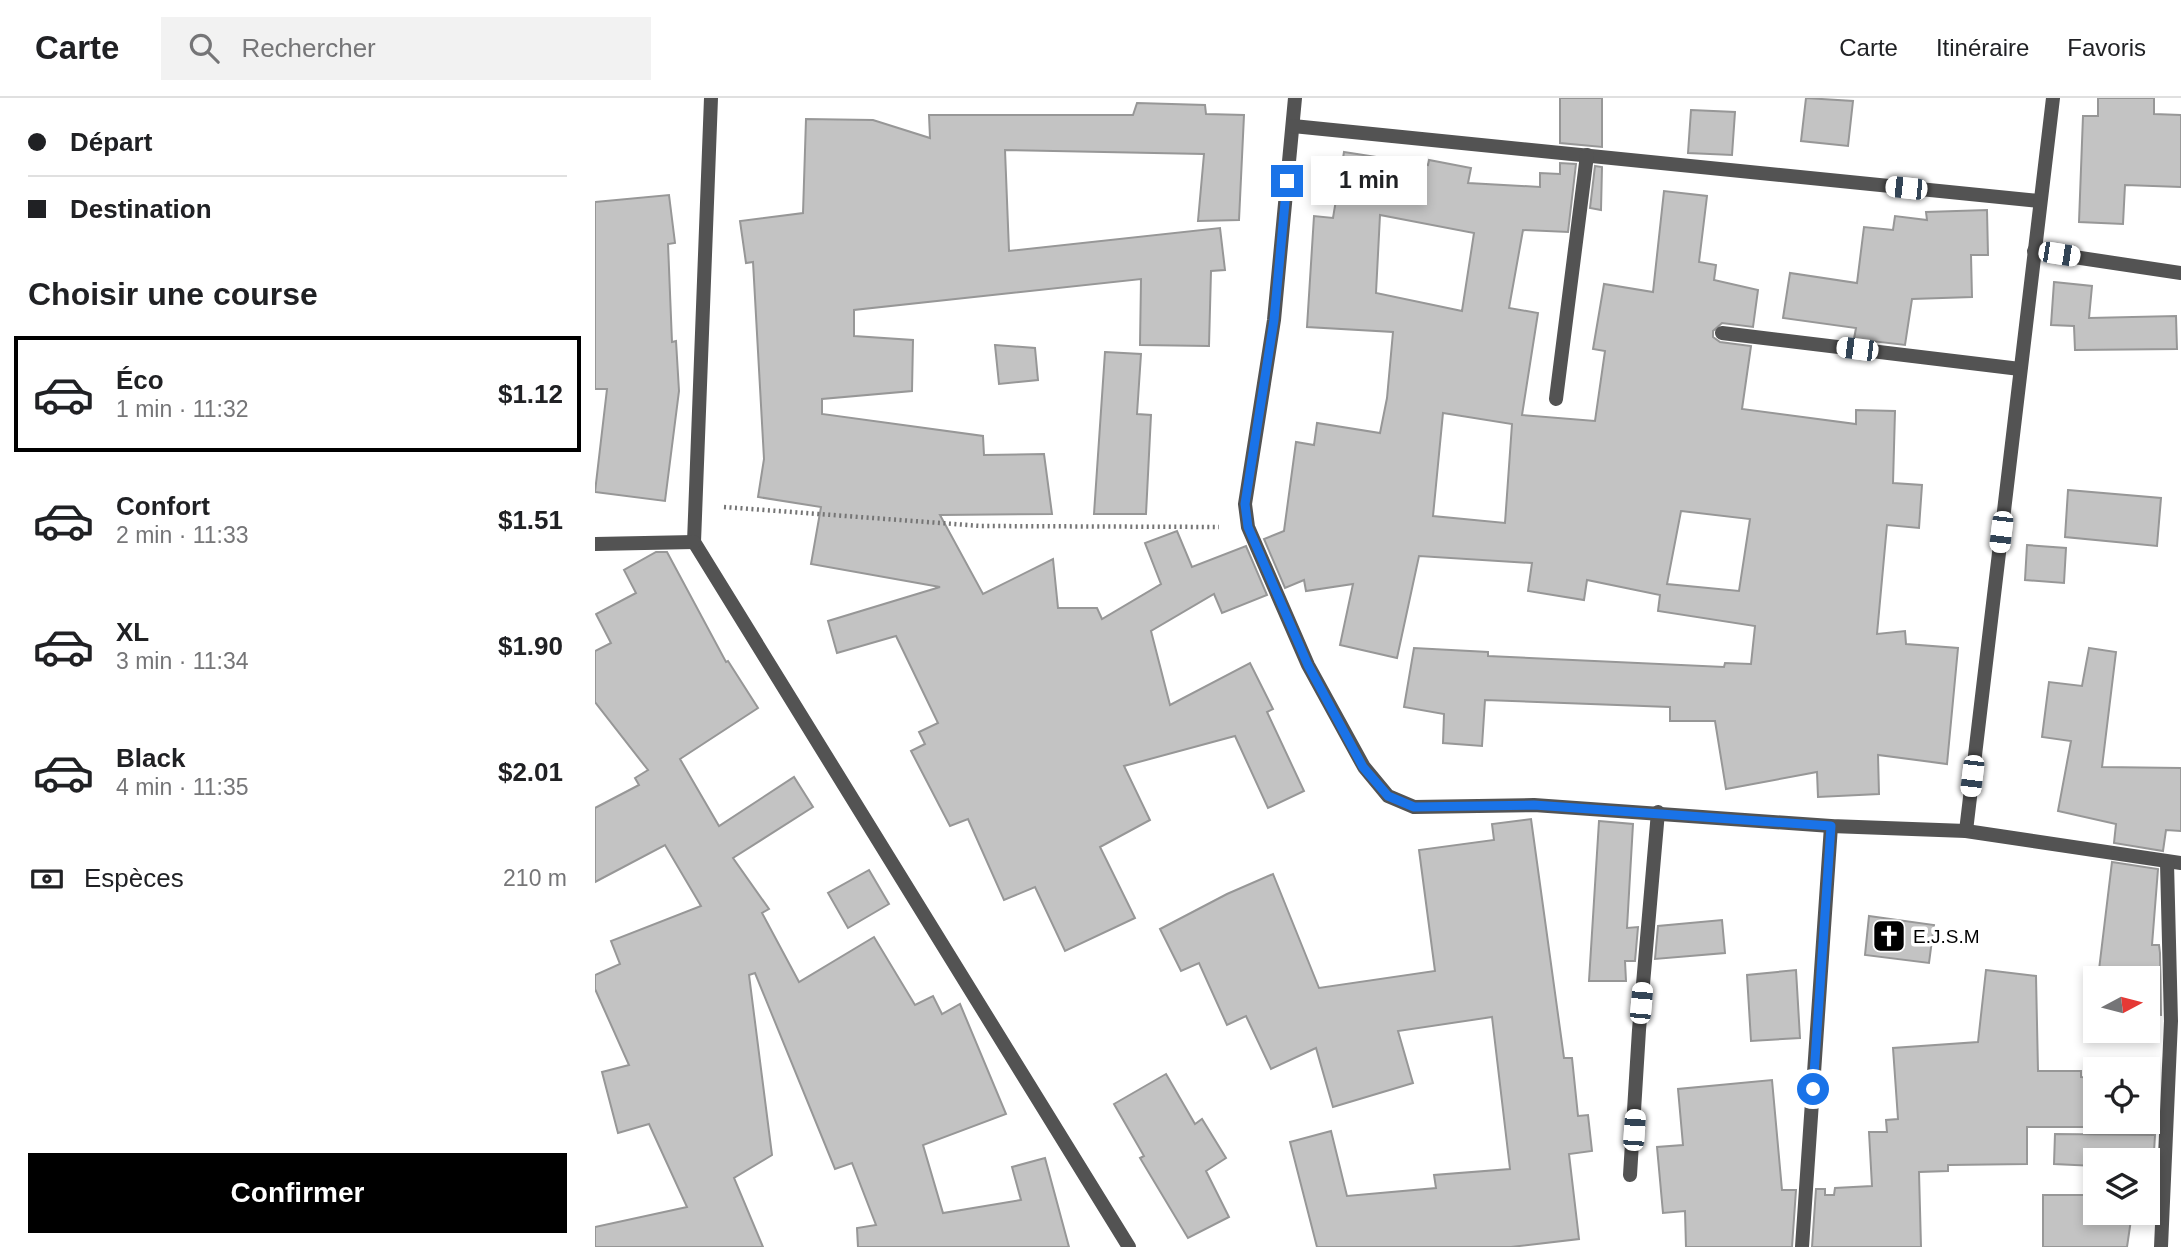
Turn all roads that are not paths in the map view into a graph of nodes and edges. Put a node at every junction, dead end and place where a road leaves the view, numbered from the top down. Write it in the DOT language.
graph roads {
  1 [pos="711,98"];
  2 [pos="1295,98"];
  3 [pos="2053,98"];
  4 [pos="1293,126"];
  5 [pos="1587,155"];
  6 [pos="2039,201"];
  7 [pos="2034,251"];
  8 [pos="2181,272"];
  9 [pos="1722,333"];
  10 [pos="2020,369"];
  11 [pos="1556,399"];
  12 [pos="694,542"];
  13 [pos="595,544"];
  14 [pos="1658,812"];
  15 [pos="1831,826"];
  16 [pos="1966,831"];
  17 [pos="2174,863"];
  18 [pos="1630,1175"];
  19 [pos="1129,1247"];
  20 [pos="1802,1247"];
  21 [pos="2161,1247"];
  1 -- 12 [label="street"];
  2 -- 4 [label="street"];
  3 -- 6 [label="street"];
  4 -- 5 [label="street"];
  4 -- 14 [label="street"];
  5 -- 6 [label="street"];
  5 -- 11 [label="street"];
  6 -- 7 [label="street"];
  7 -- 8 [label="street"];
  7 -- 10 [label="street"];
  9 -- 10 [label="street"];
  10 -- 16 [label="street"];
  12 -- 13 [label="street"];
  12 -- 19 [label="street"];
  14 -- 15 [label="street"];
  14 -- 18 [label="street"];
  15 -- 16 [label="street"];
  15 -- 20 [label="street"];
  16 -- 17 [label="street"];
  17 -- 21 [label="street"];
}
